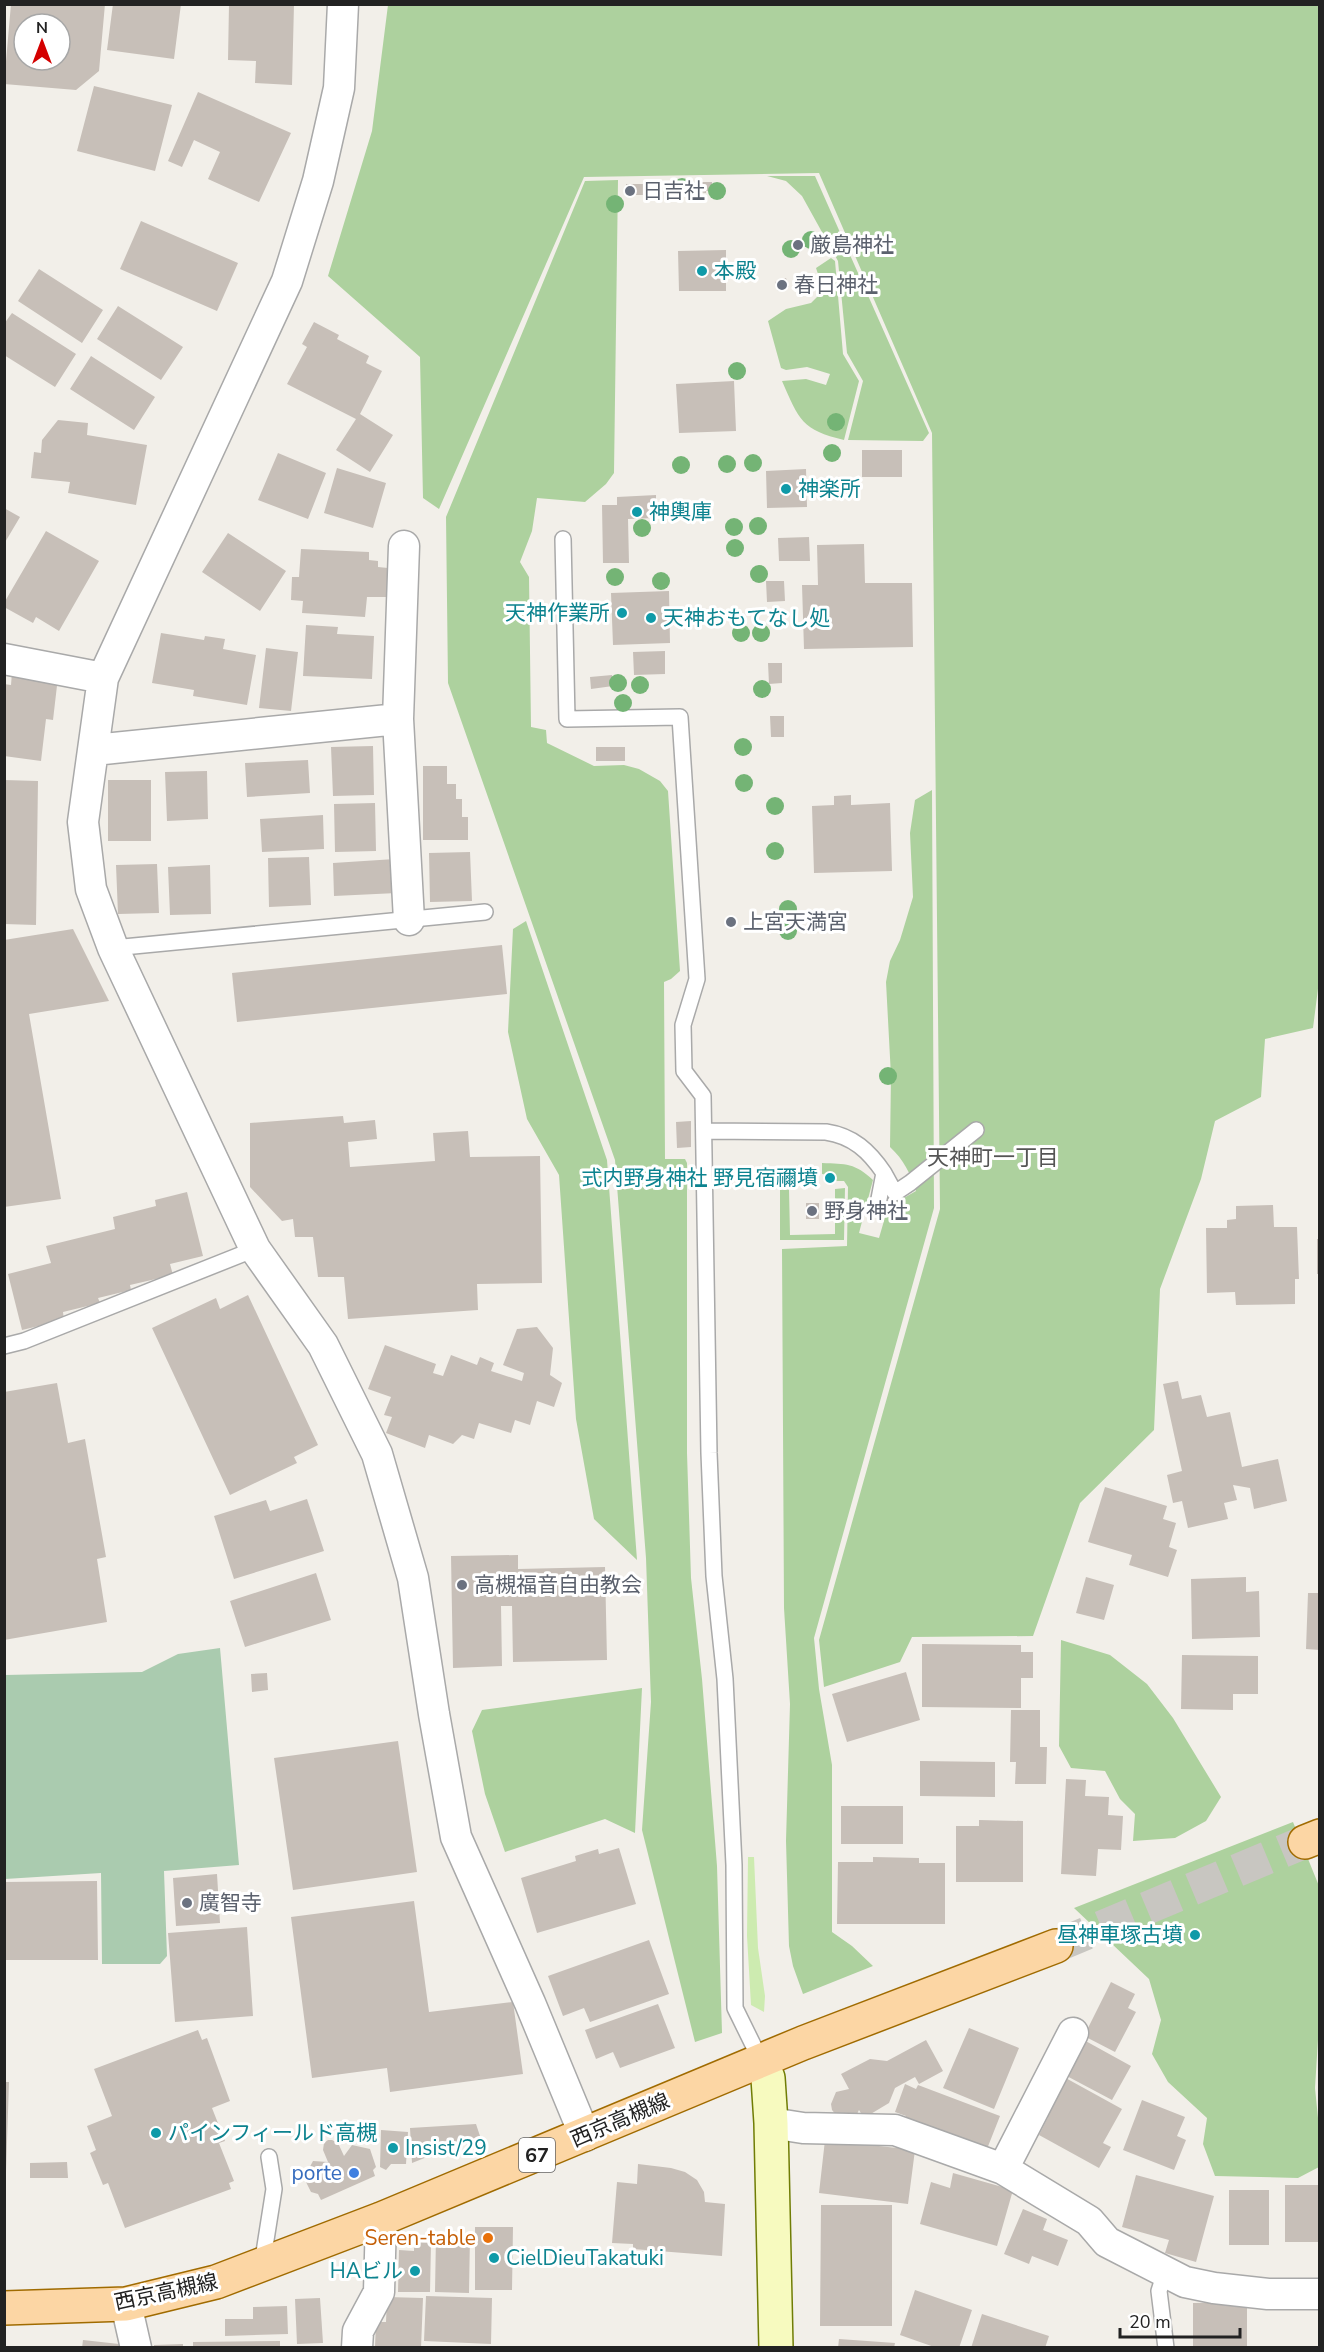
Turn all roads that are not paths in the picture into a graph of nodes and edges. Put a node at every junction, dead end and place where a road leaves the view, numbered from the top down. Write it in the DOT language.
graph roads {
  1 [pos="343,4"];
  2 [pos="563,539"];
  3 [pos="404,546"];
  4 [pos="4,659"];
  5 [pos="103,678"];
  6 [pos="398,719"];
  7 [pos="93,750"];
  8 [pos="485,912"];
  9 [pos="409,920"];
  10 [pos="113,948"];
  11 [pos="976,1130"];
  12 [pos="705,1131"];
  13 [pos="884,1173"];
  14 [pos="878,1204"];
  15 [pos="255,1249"];
  16 [pos="4,1346"];
  17 [pos="1056,1946"];
  18 [pos="1073,2033"];
  19 [pos="760,2061"];
  20 [pos="771,2123"];
  21 [pos="585,2136"];
  22 [pos="269,2157"];
  23 [pos="1003,2169"];
  24 [pos="381,2219"];
  25 [pos="262,2265"];
  26 [pos="1166,2272"];
  27 [pos="1320,2294"];
  28 [pos="126,2304"];
  29 [pos="4,2308"];
  30 [pos="136,2348"];
  31 [pos="357,2348"];
  32 [pos="776,2348"];
  33 [pos="1166,2348"];
  1 -- 5 [label="street"];
  2 -- 12 [label="lane"];
  3 -- 6 [label="street"];
  4 -- 5 [label="street"];
  5 -- 7 [label="street"];
  6 -- 7 [label="street"];
  6 -- 9 [label="street"];
  7 -- 10 [label="street"];
  8 -- 9 [label="lane"];
  9 -- 10 [label="lane"];
  10 -- 15 [label="street"];
  11 -- 13 [label="lane"];
  12 -- 13 [label="lane"];
  12 -- 19 [label="lane"];
  13 -- 14 [label="lane"];
  15 -- 16 [label="lane"];
  15 -- 21 [label="street"];
  17 -- 19 [label="main road, 西京高槻線 / 67"];
  18 -- 23 [label="street"];
  19 -- 20 [label="street"];
  19 -- 21 [label="main road, 西京高槻線 / 67"];
  20 -- 23 [label="street"];
  20 -- 32 [label="street"];
  21 -- 24 [label="main road, 西京高槻線 / 67"];
  22 -- 25 [label="lane"];
  23 -- 26 [label="street"];
  24 -- 25 [label="main road, 西京高槻線 / 67"];
  24 -- 31 [label="street"];
  25 -- 28 [label="main road, 西京高槻線 / 67"];
  26 -- 27 [label="street"];
  26 -- 33 [label="lane"];
  28 -- 29 [label="main road, 西京高槻線 / 67"];
  28 -- 30 [label="street"];
}
